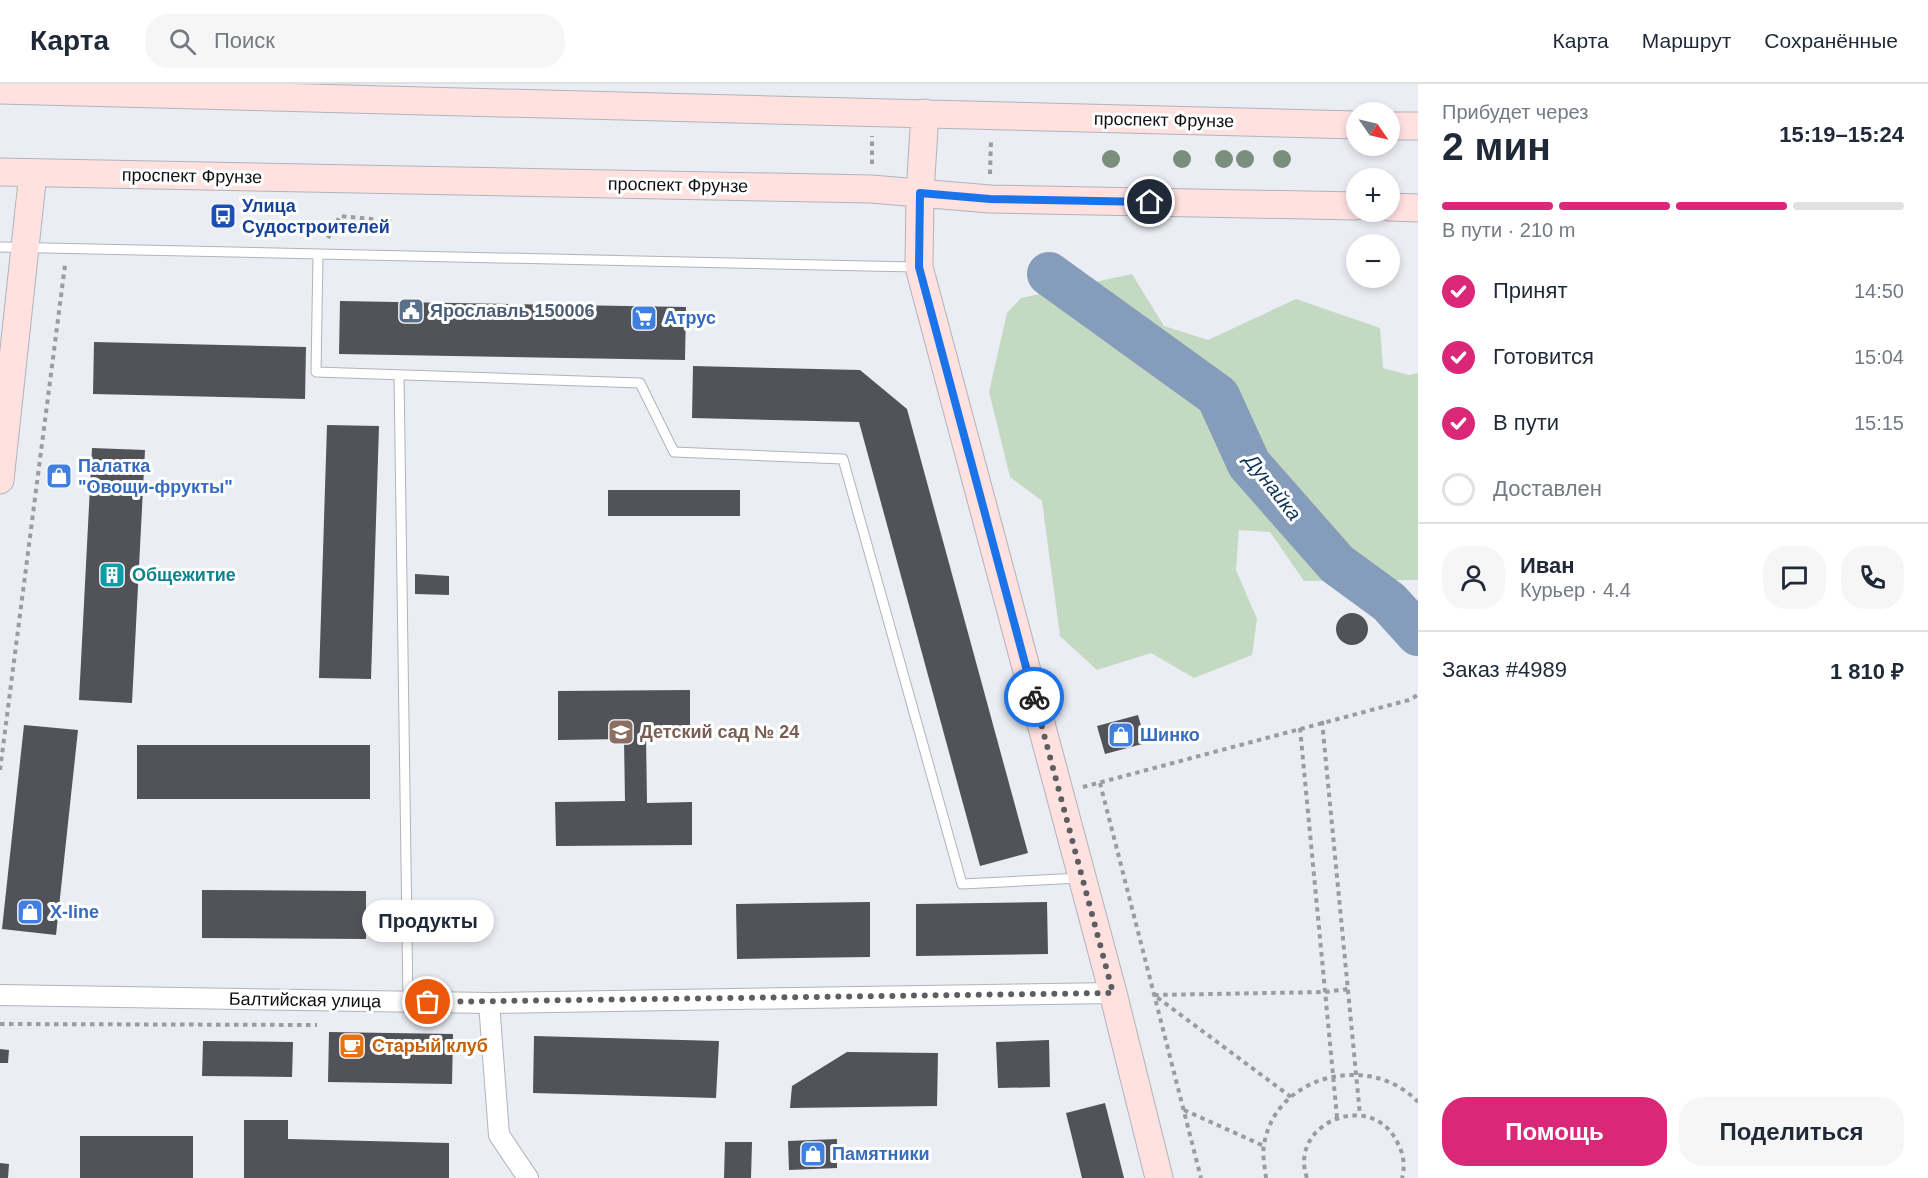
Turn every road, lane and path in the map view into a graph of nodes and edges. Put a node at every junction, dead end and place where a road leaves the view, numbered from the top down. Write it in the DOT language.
graph roads {
  1 [pos="0,90"];
  2 [pos="873,110"];
  3 [pos="925,113"];
  4 [pos="992,116"];
  5 [pos="1346,125"];
  6 [pos="1400,126"];
  7 [pos="1418,126"];
  8 [pos="0,172"];
  9 [pos="33,173"];
  10 [pos="871,189"];
  11 [pos="920,193"];
  12 [pos="990,199"];
  13 [pos="1346,207"];
  14 [pos="1400,207"];
  15 [pos="1418,208"];
  16 [pos="340,216"];
  17 [pos="392,220"];
  18 [pos="13,247"];
  19 [pos="68,248"];
  20 [pos="318,255"];
  21 [pos="919,267"];
  22 [pos="399,375"];
  23 [pos="4,411"];
  24 [pos="0,480"];
  25 [pos="1418,695"];
  26 [pos="1322,721"];
  27 [pos="1300,728"];
  28 [pos="0,770"];
  29 [pos="1100,783"];
  30 [pos="1060,793"];
  31 [pos="1083,878"];
  32 [pos="1348,989"];
  33 [pos="1325,992"];
  34 [pos="1113,993"];
  35 [pos="1154,994"];
  36 [pos="0,995"];
  37 [pos="408,1001"];
  38 [pos="489,1002"];
  39 [pos="0,1024"];
  40 [pos="323,1024"];
  41 [pos="1333,1075"];
  42 [pos="1356,1075"];
  43 [pos="1292,1098"];
  44 [pos="1418,1102"];
  45 [pos="1184,1110"];
  46 [pos="1360,1115"];
  47 [pos="1337,1117"];
  48 [pos="1264,1146"];
  49 [pos="528,1178"];
  50 [pos="1159,1178"];
  51 [pos="1201,1178"];
  52 [pos="1266,1178"];
  53 [pos="1307,1178"];
  54 [pos="1402,1178"];
  1 -- 2 [label="main road, проспект Фрунзе"];
  2 -- 3 [label="main road, проспект Фрунзе"];
  2 -- 10 [label="path"];
  3 -- 4 [label="main road, проспект Фрунзе"];
  3 -- 11 [label="main road"];
  4 -- 5 [label="main road, проспект Фрунзе"];
  4 -- 12 [label="path"];
  6 -- 7 [label="main road"];
  8 -- 9 [label="main road, проспект Фрунзе"];
  9 -- 10 [label="main road, проспект Фрунзе"];
  9 -- 18 [label="main road"];
  10 -- 11 [label="main road, проспект Фрунзе"];
  11 -- 12 [label="main road, проспект Фрунзе"];
  11 -- 21 [label="main road"];
  12 -- 13 [label="main road, проспект Фрунзе"];
  14 -- 15 [label="main road"];
  16 -- 17 [label="path"];
  18 -- 19 [label="lane"];
  18 -- 23 [label="main road"];
  19 -- 20 [label="lane"];
  19 -- 28 [label="path"];
  20 -- 21 [label="lane"];
  20 -- 22 [label="lane"];
  21 -- 30 [label="main road"];
  22 -- 31 [label="lane"];
  22 -- 37 [label="lane"];
  23 -- 24 [label="main road"];
  25 -- 26 [label="path"];
  26 -- 27 [label="path"];
  26 -- 32 [label="path"];
  27 -- 29 [label="path"];
  27 -- 33 [label="path"];
  29 -- 30 [label="path"];
  29 -- 35 [label="path"];
  30 -- 31 [label="main road"];
  31 -- 34 [label="main road"];
  32 -- 33 [label="path"];
  32 -- 42 [label="path"];
  33 -- 35 [label="path"];
  33 -- 41 [label="path"];
  34 -- 38 [label="street, Балтийская улица"];
  34 -- 50 [label="main road"];
  35 -- 43 [label="path"];
  35 -- 45 [label="path"];
  36 -- 37 [label="street, Балтийская улица"];
  37 -- 38 [label="street, Балтийская улица"];
  38 -- 49 [label="street"];
  39 -- 40 [label="path"];
  41 -- 42 [label="path"];
  41 -- 43 [label="path"];
  41 -- 47 [label="path"];
  42 -- 44 [label="path"];
  42 -- 46 [label="path"];
  43 -- 48 [label="path"];
  45 -- 48 [label="path"];
  45 -- 51 [label="path"];
  46 -- 47 [label="path"];
  46 -- 54 [label="path"];
  47 -- 53 [label="path"];
  48 -- 52 [label="path"];
}
